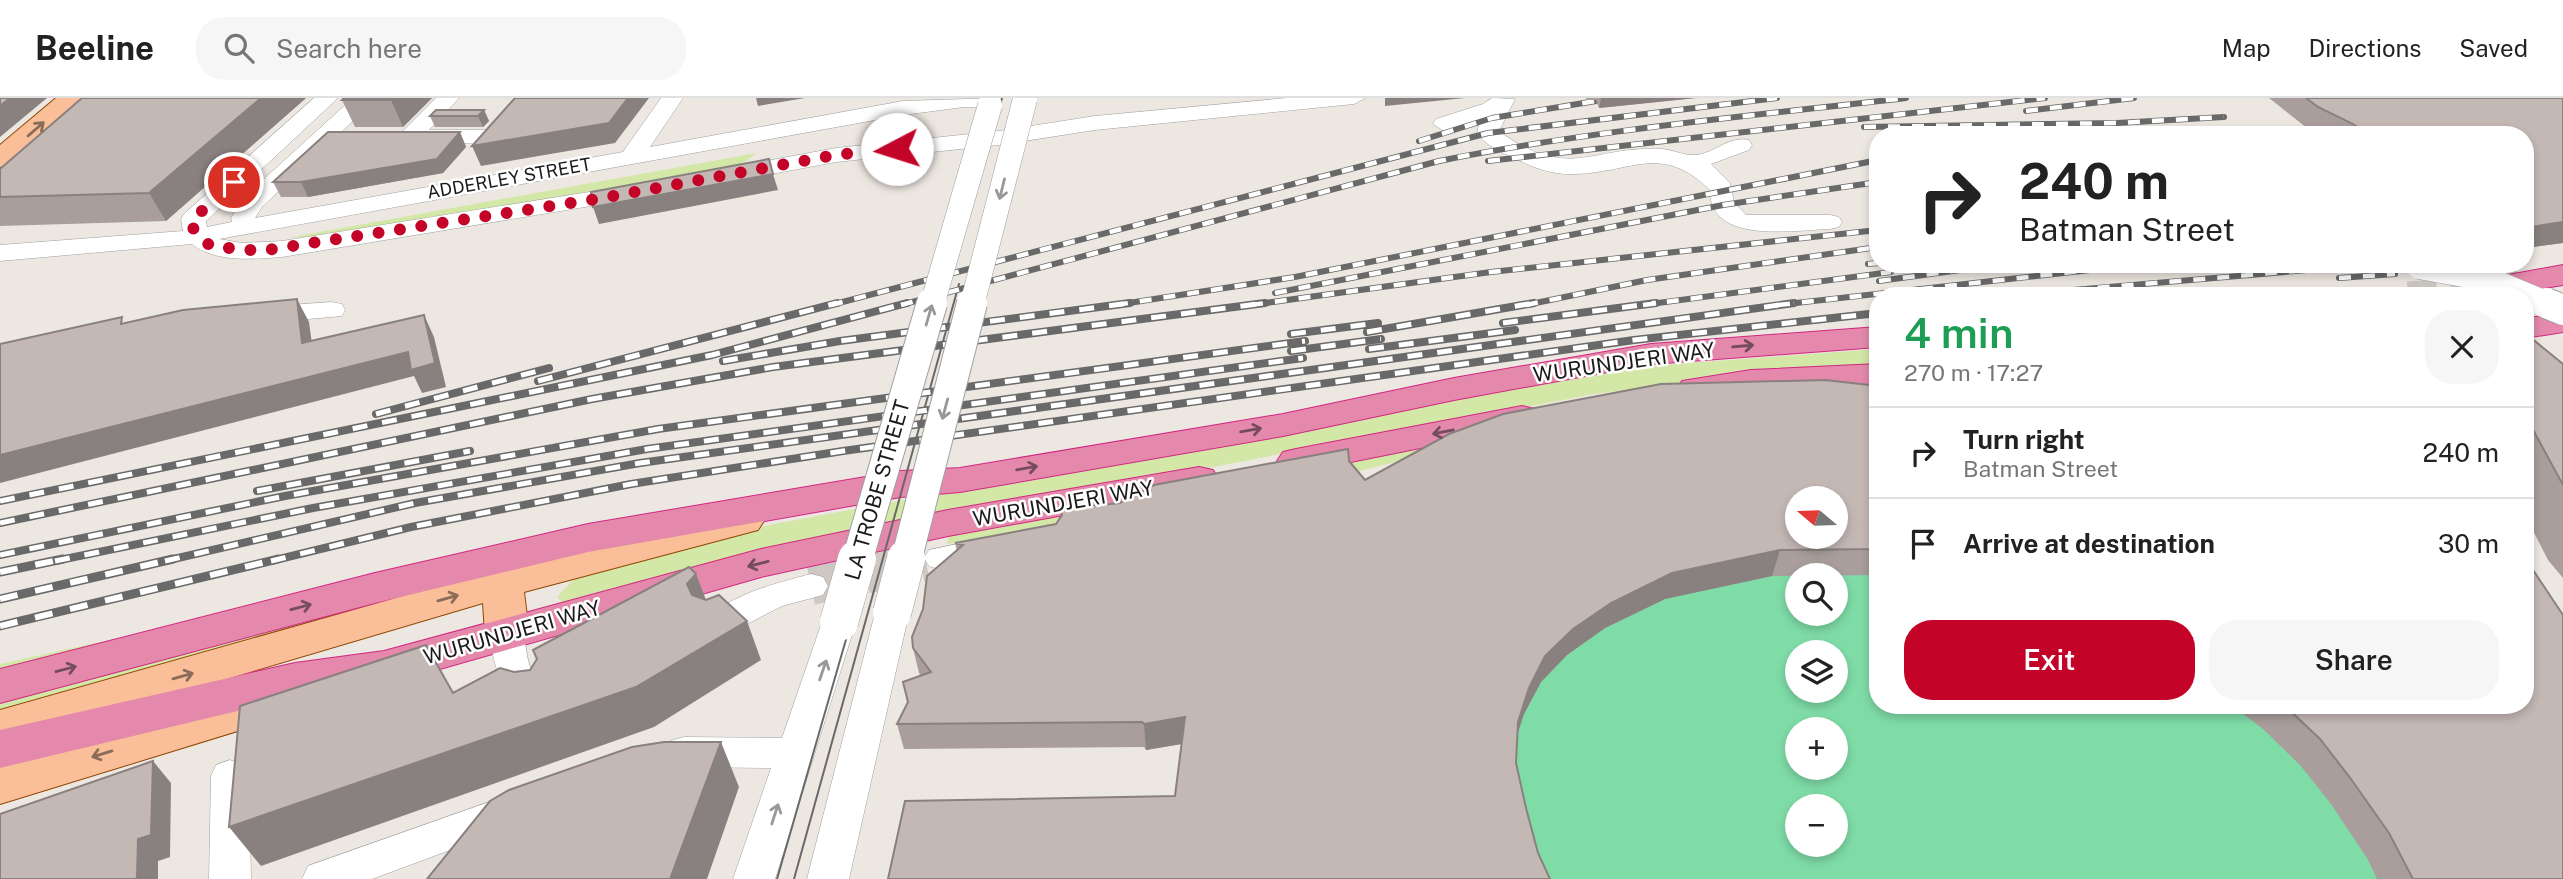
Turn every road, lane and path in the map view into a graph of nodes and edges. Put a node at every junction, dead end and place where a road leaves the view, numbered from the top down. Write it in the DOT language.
graph roads {
  1 [pos="327,98"];
  2 [pos="366,98"];
  3 [pos="448,98"];
  4 [pos="672,98"];
  5 [pos="936,98"];
  6 [pos="1354,98"];
  7 [pos="1025,99"];
  8 [pos="84,102"];
  9 [pos="991,102"];
  10 [pos="1502,102"];
  11 [pos="903,108"];
  12 [pos="508,117"];
  13 [pos="1444,124"];
  14 [pos="284,137"];
  15 [pos="323,137"];
  16 [pos="361,137"];
  17 [pos="386,137"];
  18 [pos="410,137"];
  19 [pos="491,137"];
  20 [pos="1741,145"];
  21 [pos="632,156"];
  22 [pos="1691,163"];
  23 [pos="5,171"];
  24 [pos="706,178"];
  25 [pos="652,189"];
  26 [pos="444,190"];
  27 [pos="1830,222"];
  28 [pos="245,227"];
  29 [pos="198,236"];
  30 [pos="0,240"];
  31 [pos="312,244"];
  32 [pos="115,246"];
  33 [pos="0,253"];
  34 [pos="2453,273"];
  35 [pos="2563,275"];
  36 [pos="2519,282"];
  37 [pos="2499,287"];
  38 [pos="332,310"];
  39 [pos="240,317"];
  40 [pos="1869,338"];
  41 [pos="1869,374"];
  42 [pos="1669,393"];
  43 [pos="1552,412"];
  44 [pos="960,480"];
  45 [pos="1023,543"];
  46 [pos="941,558"];
  47 [pos="502,583"];
  48 [pos="811,586"];
  49 [pos="722,624"];
  50 [pos="507,633"];
  51 [pos="384,668"];
  52 [pos="0,686"];
  53 [pos="537,696"];
  54 [pos="0,728"];
  55 [pos="0,749"];
  56 [pos="795,753"];
  57 [pos="646,762"];
  58 [pos="230,776"];
  59 [pos="0,785"];
  60 [pos="547,797"];
  61 [pos="230,879"];
  62 [pos="323,879"];
  63 [pos="754,879"];
  64 [pos="828,879"];
  1 -- 14 [label="street"];
  2 -- 15 [label="street"];
  3 -- 18 [label="street"];
  4 -- 21 [label="street"];
  5 -- 11 [label="street, ADDERLEY STREET"];
  6 -- 24 [label="street"];
  7 -- 64 [label="street, LA TROBE STREET, one-way, bridge"];
  8 -- 23 [label="main road"];
  9 -- 11 [label="street, ADDERLEY STREET"];
  56 -- 9 [label="street, LA TROBE STREET, one-way, bridge"];
  10 -- 13 [label="street"];
  10 -- 22 [label="street"];
  11 -- 21 [label="street, ADDERLEY STREET"];
  12 -- 19 [label="street"];
  14 -- 15 [label="street"];
  14 -- 29 [label="street"];
  15 -- 16 [label="street"];
  15 -- 28 [label="street"];
  17 -- 18 [label="street"];
  18 -- 19 [label="street"];
  19 -- 26 [label="street"];
  20 -- 22 [label="street"];
  21 -- 26 [label="street, ADDERLEY STREET"];
  22 -- 27 [label="street"];
  25 -- 31 [label="street"];
  26 -- 28 [label="street, ADDERLEY STREET"];
  28 -- 29 [label="street, ADDERLEY STREET"];
  28 -- 31 [label="street"];
  29 -- 31 [label="street"];
  29 -- 32 [label="street, ADDERLEY STREET"];
  30 -- 32 [label="street, ADDERLEY STREET"];
  32 -- 33 [label="street, ADDERLEY STREET"];
  34 -- 37 [label="street, bridge"];
  35 -- 36 [label="highway"];
  38 -- 39 [label="street"];
  44 -- 40 [label="highway, WURUNDJERI WAY, one-way"];
  41 -- 42 [label="highway, WURUNDJERI WAY"];
  43 -- 50 [label="highway, WURUNDJERI WAY, one-way"];
  44 -- 47 [label="main road, WURUNDJERI WAY"];
  52 -- 44 [label="highway, WURUNDJERI WAY, one-way"];
  45 -- 46 [label="street"];
  47 -- 50 [label="main road"];
  54 -- 47 [label="main road, WURUNDJERI WAY, one-way"];
  48 -- 49 [label="street"];
  50 -- 51 [label="highway, WURUNDJERI WAY"];
  50 -- 53 [label="street"];
  51 -- 55 [label="highway, WURUNDJERI WAY"];
  51 -- 59 [label="main road, WURUNDJERI WAY, one-way"];
  56 -- 57 [label="street"];
  63 -- 56 [label="street, LA TROBE STREET, one-way"];
  58 -- 61 [label="street"];
  60 -- 62 [label="street"];
}
